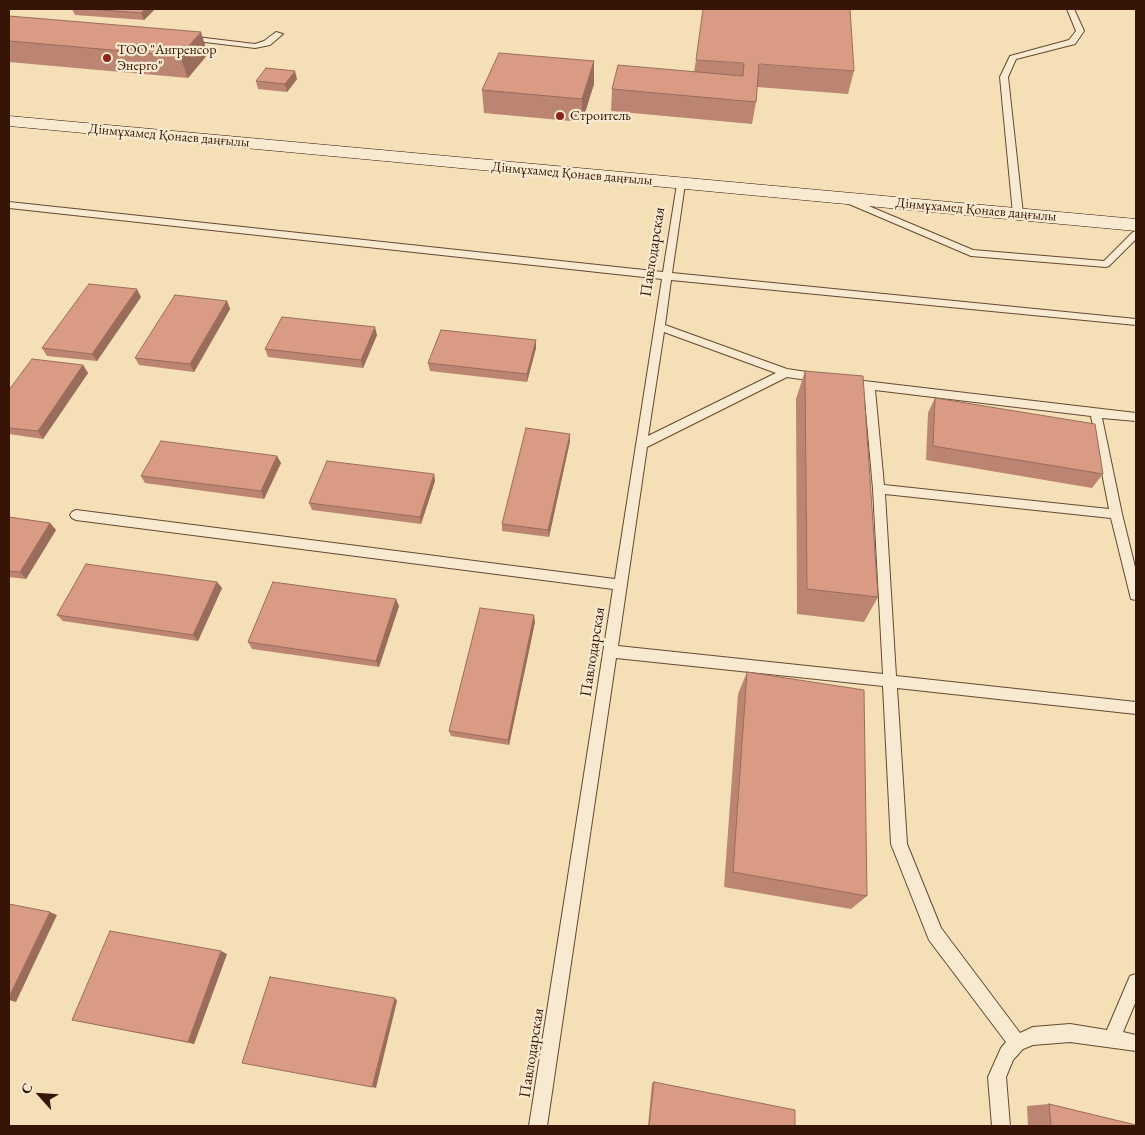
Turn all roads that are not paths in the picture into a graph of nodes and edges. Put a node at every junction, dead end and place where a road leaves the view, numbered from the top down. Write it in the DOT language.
graph roads {
  1 [pos="1071,9"];
  2 [pos="279,34"];
  3 [pos="181,38"];
  4 [pos="9,121"];
  5 [pos="681,184"];
  6 [pos="841,197"];
  7 [pos="9,205"];
  8 [pos="1018,214"];
  9 [pos="1136,225"];
  10 [pos="1136,234"];
  11 [pos="667,276"];
  12 [pos="1136,322"];
  13 [pos="660,327"];
  14 [pos="786,373"];
  15 [pos="869,387"];
  16 [pos="1096,413"];
  17 [pos="1136,418"];
  18 [pos="642,445"];
  19 [pos="879,489"];
  20 [pos="1116,514"];
  21 [pos="76,516"];
  22 [pos="620,585"];
  23 [pos="1136,595"];
  24 [pos="610,651"];
  25 [pos="890,681"];
  26 [pos="1136,708"];
  27 [pos="1136,982"];
  28 [pos="1112,1038"];
  29 [pos="1017,1043"];
  30 [pos="1136,1043"];
  31 [pos="538,1126"];
  32 [pos="1001,1126"];
  1 -- 8 [label="lane"];
  2 -- 3 [label="lane"];
  4 -- 5 [label="street, Дінмұхамед Қонаев даңғылы"];
  5 -- 6 [label="street, Дінмұхамед Қонаев даңғылы"];
  5 -- 11 [label="lane, Павлодарская"];
  6 -- 8 [label="street, Дінмұхамед Қонаев даңғылы"];
  6 -- 10 [label="lane"];
  7 -- 11 [label="lane"];
  8 -- 9 [label="street, Дінмұхамед Қонаев даңғылы"];
  11 -- 12 [label="lane"];
  11 -- 13 [label="lane, Павлодарская"];
  13 -- 14 [label="lane"];
  13 -- 18 [label="lane, Павлодарская"];
  14 -- 15 [label="lane"];
  14 -- 18 [label="lane"];
  15 -- 16 [label="lane"];
  15 -- 19 [label="lane"];
  16 -- 17 [label="lane"];
  16 -- 20 [label="lane"];
  18 -- 22 [label="lane, Павлодарская"];
  19 -- 20 [label="lane"];
  19 -- 25 [label="lane"];
  20 -- 23 [label="lane"];
  21 -- 22 [label="lane"];
  22 -- 24 [label="lane, Павлодарская"];
  24 -- 25 [label="lane"];
  24 -- 31 [label="lane, Павлодарская"];
  25 -- 26 [label="lane"];
  25 -- 29 [label="lane"];
  27 -- 28 [label="lane"];
  28 -- 29 [label="lane"];
  28 -- 30 [label="lane"];
  29 -- 32 [label="lane"];
}
